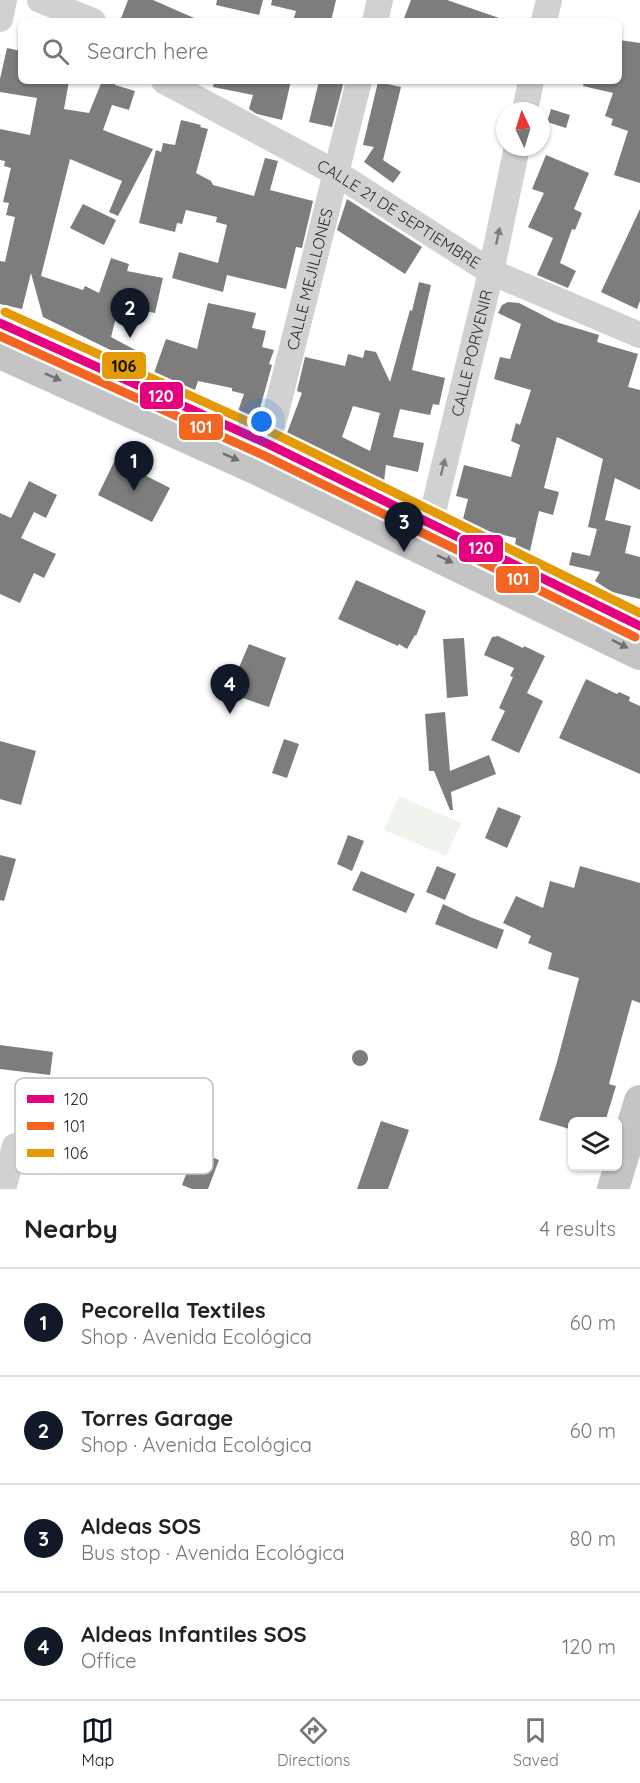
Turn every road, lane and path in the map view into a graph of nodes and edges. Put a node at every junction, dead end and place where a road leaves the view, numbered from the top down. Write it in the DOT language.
graph roads {
  1 [pos="4,0"];
  2 [pos="40,0"];
  3 [pos="380,0"];
  4 [pos="549,0"];
  5 [pos="85,18"];
  6 [pos="376,18"];
  7 [pos="545,18"];
  8 [pos="0,19"];
  9 [pos="170,84"];
  10 [pos="358,84"];
  11 [pos="530,84"];
  12 [pos="527,102"];
  13 [pos="515,156"];
  14 [pos="336,173"];
  15 [pos="491,272"];
  16 [pos="0,323"];
  17 [pos="640,336"];
  18 [pos="0,353"];
  19 [pos="268,444"];
  20 [pos="430,524"];
  21 [pos="640,626"];
  22 [pos="640,654"];
  23 [pos="640,1101"];
  24 [pos="15,1146"];
  25 [pos="3,1189"];
  26 [pos="613,1189"];
  1 -- 8 [label="street"];
  2 -- 5 [label="street"];
  3 -- 6 [label="street"];
  4 -- 7 [label="street"];
  9 -- 14 [label="street, CALLE 21 DE SEPTIEMBRE"];
  10 -- 14 [label="street, CALLE MEJILLONES"];
  11 -- 12 [label="street"];
  15 -- 13 [label="street, CALLE PORVENIR, one-way"];
  14 -- 15 [label="street, CALLE 21 DE SEPTIEMBRE"];
  14 -- 19 [label="street, CALLE MEJILLONES"];
  15 -- 17 [label="street, CALLE 21 DE SEPTIEMBRE"];
  20 -- 15 [label="street, CALLE PORVENIR, one-way"];
  16 -- 19 [label="main road"];
  18 -- 22 [label="main road, one-way"];
  19 -- 20 [label="main road"];
  20 -- 21 [label="main road"];
  23 -- 26 [label="main road"];
  24 -- 25 [label="street"];
}
